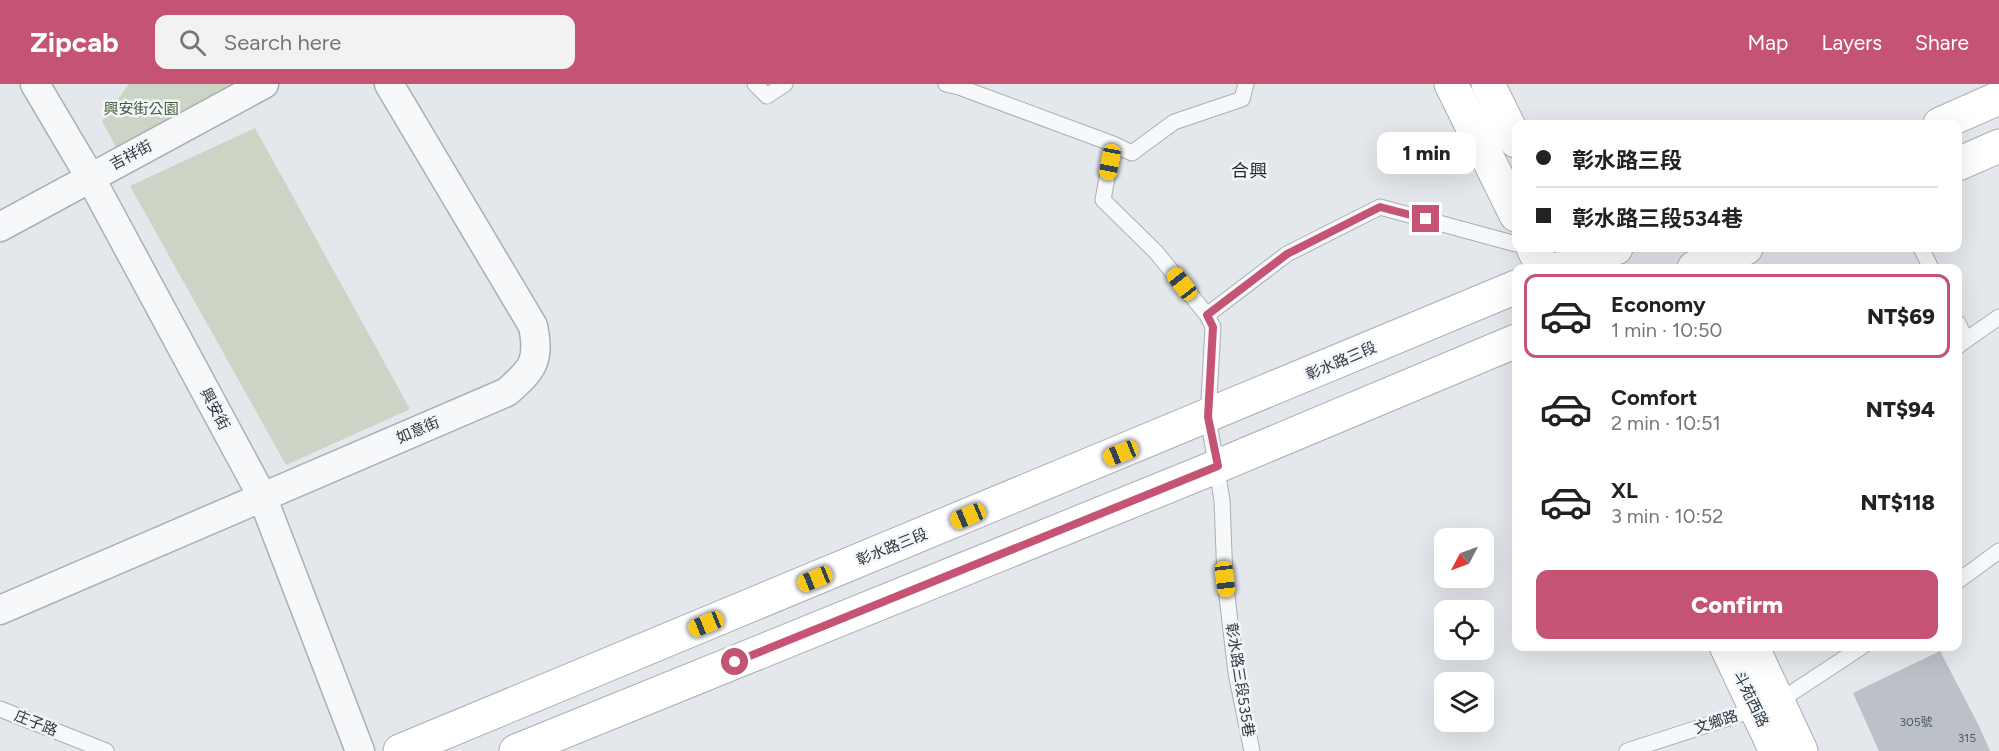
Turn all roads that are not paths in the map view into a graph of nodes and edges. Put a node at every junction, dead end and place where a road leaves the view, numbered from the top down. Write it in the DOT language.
graph roads {
  1 [pos="35,84"];
  2 [pos="264,84"];
  3 [pos="389,84"];
  4 [pos="755,84"];
  5 [pos="785,84"];
  6 [pos="946,84"];
  7 [pos="1246,84"];
  8 [pos="1451,84"];
  9 [pos="1488,84"];
  10 [pos="1990,102"];
  11 [pos="1949,120"];
  12 [pos="1512,133"];
  13 [pos="1113,144"];
  14 [pos="1999,144"];
  15 [pos="1962,162"];
  16 [pos="90,177"];
  17 [pos="1512,207"];
  18 [pos="0,227"];
  19 [pos="1512,245"];
  20 [pos="1603,252"];
  21 [pos="1736,252"];
  22 [pos="1572,262"];
  23 [pos="1704,264"];
  24 [pos="1512,289"];
  25 [pos="1207,315"];
  26 [pos="1999,317"];
  27 [pos="1512,343"];
  28 [pos="1962,343"];
  29 [pos="1208,417"];
  30 [pos="1218,466"];
  31 [pos="262,496"];
  32 [pos="1999,551"];
  33 [pos="1962,578"];
  34 [pos="0,610"];
  35 [pos="1729,651"];
  36 [pos="1753,651"];
  37 [pos="1855,651"];
  38 [pos="1767,705"];
  39 [pos="0,709"];
  40 [pos="106,751"];
  41 [pos="360,751"];
  42 [pos="400,751"];
  43 [pos="516,751"];
  44 [pos="1252,751"];
  45 [pos="1627,751"];
  46 [pos="1776,751"];
  47 [pos="1801,751"];
  1 -- 16 [label="street, 興安街"];
  2 -- 16 [label="street, 吉祥街"];
  3 -- 31 [label="street, 如意街"];
  4 -- 5 [label="lane"];
  6 -- 13 [label="lane"];
  7 -- 13 [label="lane"];
  8 -- 17 [label="street"];
  9 -- 12 [label="street"];
  10 -- 11 [label="street"];
  10 -- 14 [label="street"];
  13 -- 25 [label="lane"];
  14 -- 15 [label="street"];
  16 -- 18 [label="street, 吉祥街"];
  16 -- 31 [label="street, 興安街"];
  19 -- 25 [label="lane"];
  20 -- 22 [label="street"];
  21 -- 23 [label="street"];
  24 -- 29 [label="street, 彰水路三段"];
  25 -- 29 [label="lane, 彰水路三段535巷"];
  26 -- 28 [label="lane"];
  27 -- 30 [label="street"];
  29 -- 30 [label="lane, 彰水路三段535巷"];
  29 -- 42 [label="street, 彰水路三段"];
  30 -- 43 [label="street"];
  30 -- 44 [label="lane, 彰水路三段535巷"];
  31 -- 34 [label="street, 如意街"];
  31 -- 41 [label="street, 興安街"];
  32 -- 33 [label="lane"];
  35 -- 38 [label="street, 斗苑西路"];
  36 -- 38 [label="street, 斗苑西路"];
  37 -- 38 [label="lane, 文鄉路"];
  38 -- 45 [label="lane, 文鄉路"];
  38 -- 46 [label="street, 斗苑西路"];
  38 -- 47 [label="street, 斗苑西路"];
  39 -- 40 [label="lane, 庄子路"];
}
